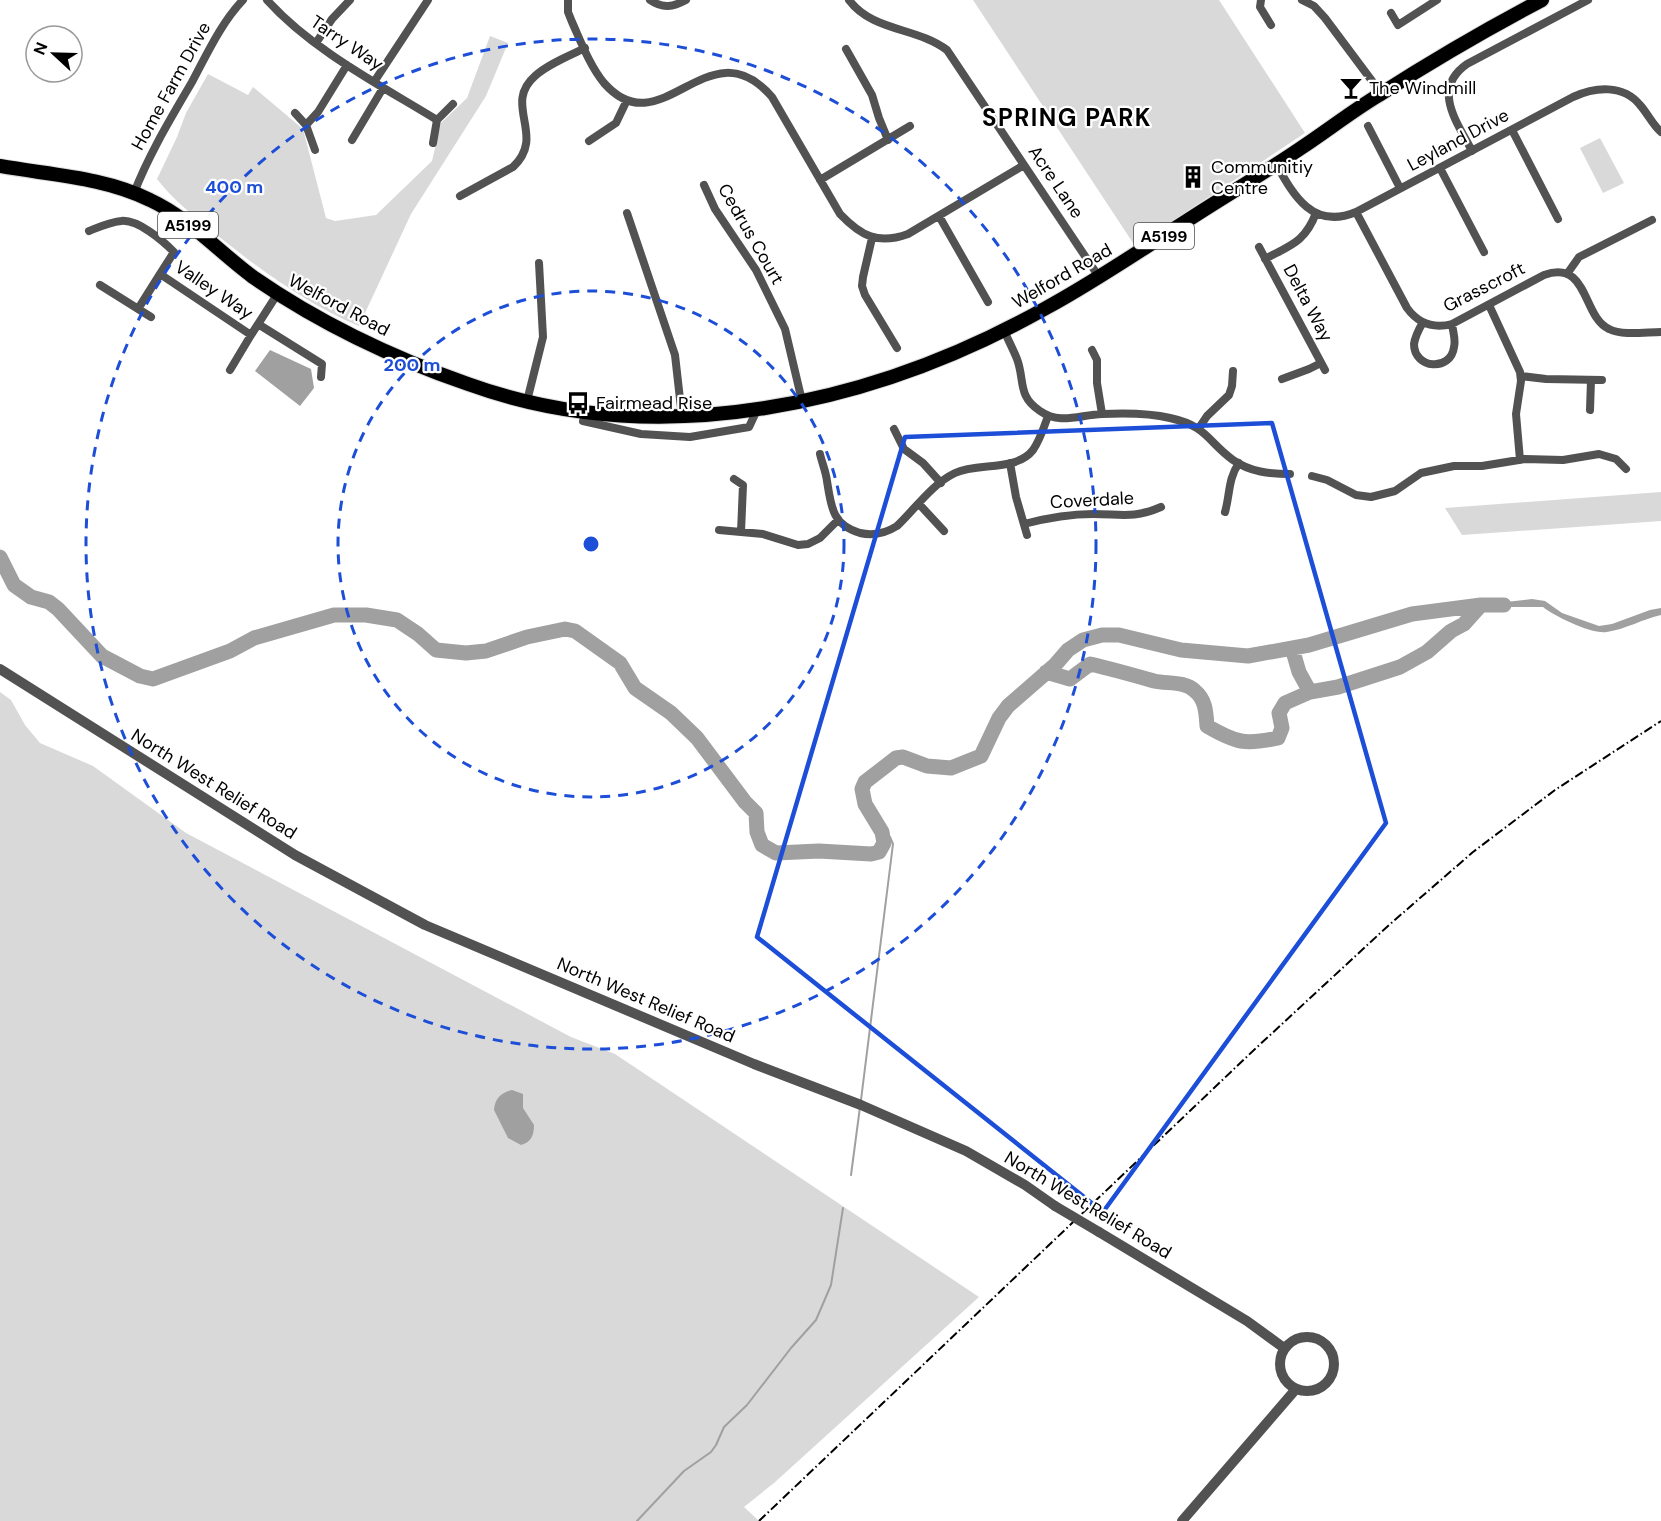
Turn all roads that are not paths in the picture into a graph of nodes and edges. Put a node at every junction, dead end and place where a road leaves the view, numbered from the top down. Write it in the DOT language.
graph roads {
  1 [pos="243,0"];
  2 [pos="267,0"];
  3 [pos="350,0"];
  4 [pos="428,0"];
  5 [pos="568,0"];
  6 [pos="650,0"];
  7 [pos="686,0"];
  8 [pos="849,0"];
  9 [pos="1261,0"];
  10 [pos="1302,0"];
  11 [pos="1437,0"];
  12 [pos="1542,0"];
  13 [pos="1588,0"];
  14 [pos="1391,13"];
  15 [pos="1271,25"];
  16 [pos="316,43"];
  17 [pos="585,48"];
  18 [pos="846,49"];
  19 [pos="347,65"];
  20 [pos="374,82"];
  21 [pos="383,88"];
  22 [pos="1381,93"];
  23 [pos="627,100"];
  24 [pos="453,104"];
  25 [pos="295,113"];
  26 [pos="437,120"];
  27 [pos="306,125"];
  28 [pos="910,126"];
  29 [pos="1368,126"];
  30 [pos="1512,130"];
  31 [pos="1661,132"];
  32 [pos="352,140"];
  33 [pos="888,140"];
  34 [pos="589,141"];
  35 [pos="433,143"];
  36 [pos="315,150"];
  37 [pos="1472,151"];
  38 [pos="1276,164"];
  39 [pos="1024,165"];
  40 [pos="0,166"];
  41 [pos="1440,168"];
  42 [pos="820,180"];
  43 [pos="704,185"];
  44 [pos="1400,188"];
  45 [pos="134,193"];
  46 [pos="460,196"];
  47 [pos="1356,212"];
  48 [pos="627,213"];
  49 [pos="1316,213"];
  50 [pos="939,216"];
  51 [pos="1558,219"];
  52 [pos="1652,220"];
  53 [pos="89,231"];
  54 [pos="872,237"];
  55 [pos="1259,247"];
  56 [pos="1484,252"];
  57 [pos="1265,259"];
  58 [pos="540,263"];
  59 [pos="160,274"];
  60 [pos="1567,274"];
  61 [pos="1099,277"];
  62 [pos="100,285"];
  63 [pos="278,293"];
  64 [pos="988,302"];
  65 [pos="1489,305"];
  66 [pos="138,309"];
  67 [pos="151,317"];
  68 [pos="1423,322"];
  69 [pos="258,324"];
  70 [pos="1452,324"];
  71 [pos="1004,330"];
  72 [pos="1661,332"];
  73 [pos="251,335"];
  74 [pos="897,348"];
  75 [pos="1092,350"];
  76 [pos="230,370"];
  77 [pos="1233,371"];
  78 [pos="1521,376"];
  79 [pos="321,377"];
  80 [pos="1282,379"];
  81 [pos="1591,380"];
  82 [pos="1602,380"];
  83 [pos="527,401"];
  84 [pos="802,402"];
  85 [pos="757,410"];
  86 [pos="1590,410"];
  87 [pos="1102,414"];
  88 [pos="640,416"];
  89 [pos="1048,416"];
  90 [pos="682,417"];
  91 [pos="582,421"];
  92 [pos="1198,428"];
  93 [pos="894,429"];
  94 [pos="641,434"];
  95 [pos="820,454"];
  96 [pos="1520,460"];
  97 [pos="1010,463"];
  98 [pos="1239,463"];
  99 [pos="1626,469"];
  100 [pos="1290,474"];
  101 [pos="1312,476"];
  102 [pos="734,479"];
  103 [pos="941,483"];
  104 [pos="920,504"];
  105 [pos="1161,507"];
  106 [pos="1225,512"];
  107 [pos="838,520"];
  108 [pos="1024,524"];
  109 [pos="719,530"];
  110 [pos="944,531"];
  111 [pos="741,532"];
  112 [pos="1027,535"];
  113 [pos="0,669"];
  114 [pos="1284,1348"];
  115 [pos="1296,1389"];
  116 [pos="1182,1521"];
  1 -- 45 [label="street, Home Farm Drive"];
  2 -- 16 [label="street, Tarry Way"];
  3 -- 16 [label="street"];
  4 -- 20 [label="street"];
  5 -- 17 [label="street"];
  6 -- 7 [label="street"];
  8 -- 39 [label="street, Acre Lane"];
  9 -- 15 [label="street"];
  10 -- 22 [label="street"];
  11 -- 14 [label="street"];
  12 -- 22 [label="main road, Welford Road / A5199"];
  13 -- 37 [label="street"];
  16 -- 19 [label="street, Tarry Way"];
  17 -- 23 [label="street"];
  17 -- 46 [label="street"];
  18 -- 33 [label="street"];
  19 -- 20 [label="street, Tarry Way"];
  19 -- 27 [label="street"];
  20 -- 21 [label="street, Tarry Way"];
  21 -- 26 [label="street, Tarry Way"];
  21 -- 32 [label="street, Tarry Way"];
  22 -- 38 [label="main road, Welford Road / A5199"];
  23 -- 34 [label="street"];
  23 -- 42 [label="street"];
  24 -- 26 [label="street"];
  25 -- 27 [label="street"];
  26 -- 35 [label="street"];
  27 -- 36 [label="street"];
  28 -- 33 [label="street"];
  29 -- 44 [label="street"];
  30 -- 31 [label="street, Leyland Drive"];
  30 -- 37 [label="street, Leyland Drive"];
  30 -- 51 [label="street"];
  33 -- 42 [label="street"];
  37 -- 41 [label="street, Leyland Drive"];
  38 -- 49 [label="street"];
  38 -- 61 [label="main road, Welford Road / A5199"];
  39 -- 50 [label="street"];
  39 -- 61 [label="street, Acre Lane"];
  40 -- 45 [label="main road, Welford Road / A5199"];
  41 -- 44 [label="street, Leyland Drive"];
  41 -- 56 [label="street"];
  42 -- 54 [label="street"];
  43 -- 84 [label="street, Cedrus Court"];
  44 -- 47 [label="street, Leyland Drive"];
  45 -- 63 [label="main road, Welford Road / A5199"];
  47 -- 49 [label="street, Leyland Drive"];
  47 -- 68 [label="street, Grasscroft"];
  48 -- 90 [label="street"];
  49 -- 57 [label="street, Delta Way"];
  50 -- 54 [label="street"];
  50 -- 64 [label="street"];
  52 -- 60 [label="street"];
  53 -- 59 [label="street, Valley Way"];
  54 -- 74 [label="street"];
  55 -- 57 [label="street, Delta Way"];
  57 -- 80 [label="street, Delta Way"];
  58 -- 83 [label="street"];
  59 -- 66 [label="street"];
  59 -- 73 [label="street, Valley Way"];
  60 -- 65 [label="street, Grasscroft"];
  60 -- 72 [label="street"];
  61 -- 71 [label="main road, Welford Road / A5199"];
  62 -- 66 [label="street"];
  63 -- 69 [label="street, Valley Way"];
  63 -- 83 [label="main road, Welford Road / A5199"];
  65 -- 70 [label="street, Grasscroft"];
  65 -- 78 [label="street"];
  66 -- 67 [label="street"];
  68 -- 70 [label="street, Grasscroft"];
  68 -- 70 [label="street"];
  69 -- 73 [label="street, Valley Way"];
  69 -- 79 [label="street"];
  71 -- 84 [label="main road, Welford Road / A5199"];
  71 -- 89 [label="street"];
  73 -- 76 [label="street"];
  75 -- 87 [label="street"];
  77 -- 92 [label="street"];
  78 -- 81 [label="street"];
  78 -- 96 [label="street"];
  81 -- 82 [label="street"];
  81 -- 86 [label="street"];
  83 -- 88 [label="main road, Welford Road / A5199"];
  84 -- 85 [label="main road, Welford Road / A5199"];
  85 -- 90 [label="main road, Welford Road / A5199"];
  85 -- 94 [label="street"];
  87 -- 89 [label="street"];
  87 -- 92 [label="street"];
  88 -- 90 [label="main road, Welford Road / A5199"];
  88 -- 94 [label="street"];
  89 -- 97 [label="street"];
  91 -- 94 [label="street"];
  92 -- 98 [label="street"];
  93 -- 103 [label="street"];
  95 -- 107 [label="street"];
  96 -- 99 [label="street"];
  96 -- 101 [label="street"];
  97 -- 103 [label="street"];
  97 -- 108 [label="street"];
  98 -- 100 [label="street"];
  98 -- 106 [label="street"];
  102 -- 111 [label="street"];
  103 -- 104 [label="street"];
  104 -- 107 [label="street"];
  104 -- 110 [label="street"];
  105 -- 108 [label="street, Coverdale"];
  107 -- 111 [label="street"];
  108 -- 112 [label="street"];
  109 -- 111 [label="street"];
  113 -- 114 [label="street, North West Relief Road, bridge"];
  114 -- 115 [label="street"];
  114 -- 115 [label="street"];
  115 -- 116 [label="street"];
}
